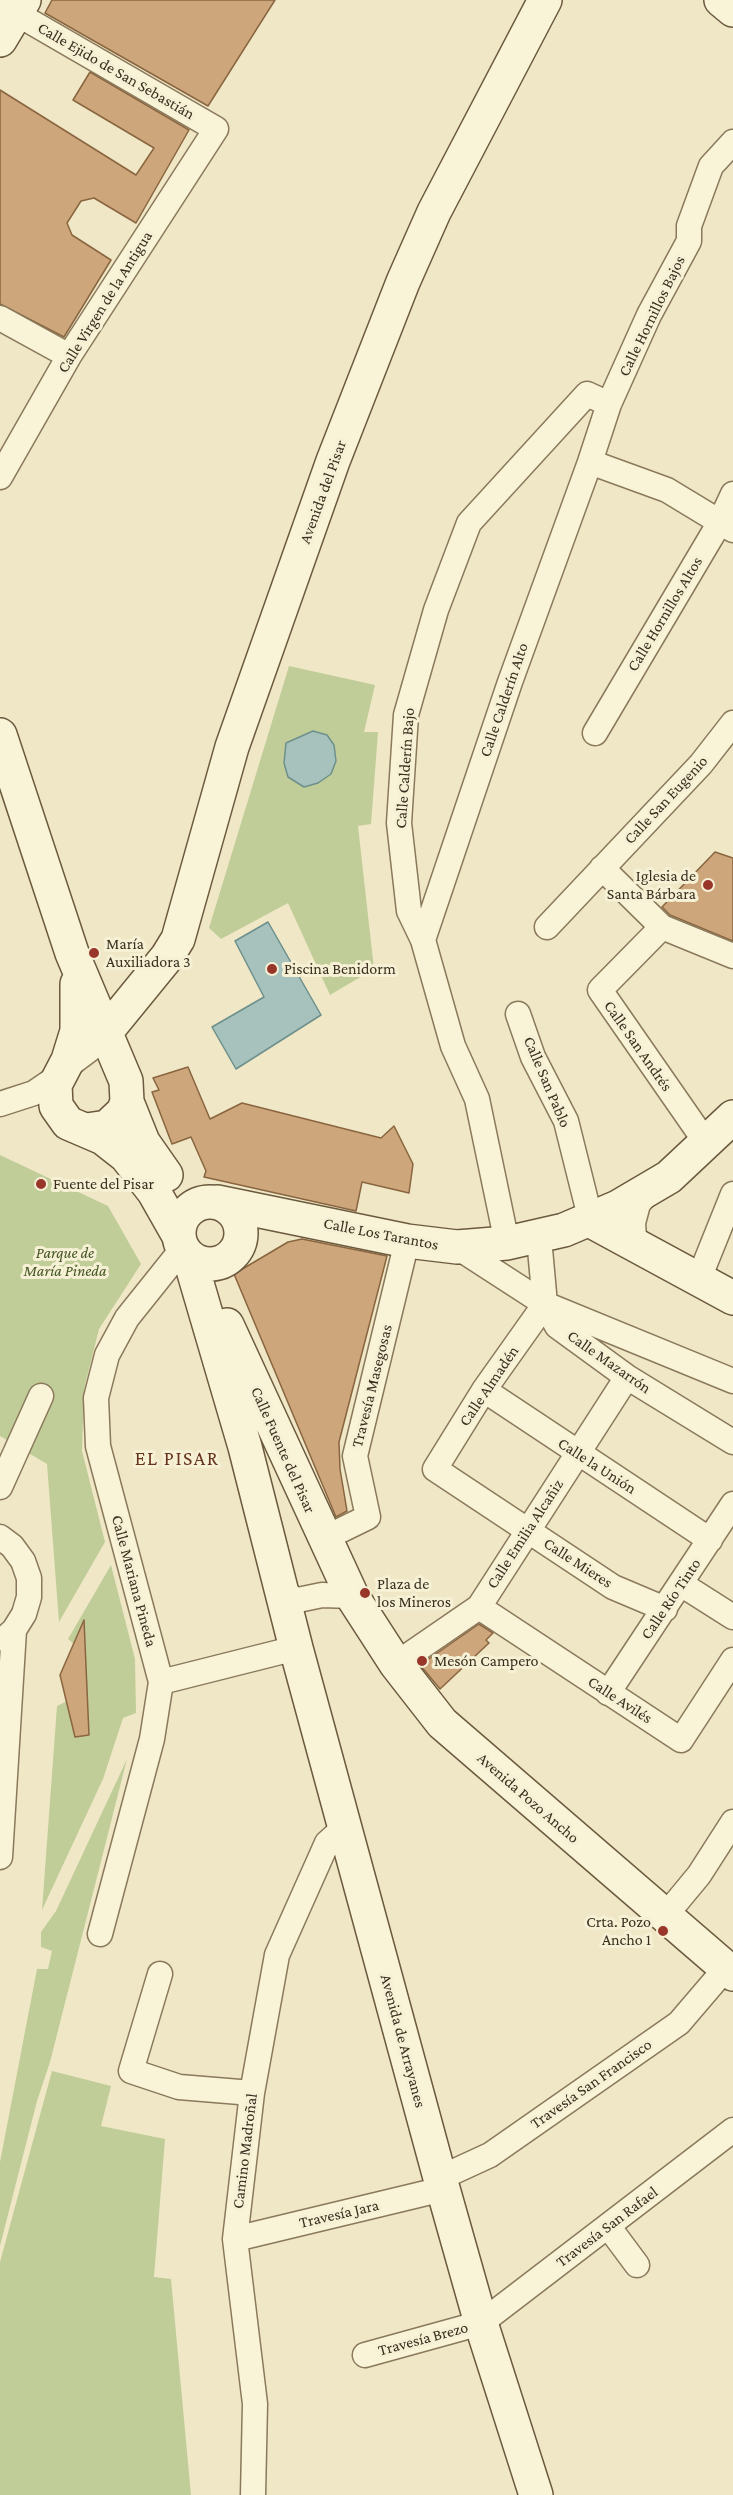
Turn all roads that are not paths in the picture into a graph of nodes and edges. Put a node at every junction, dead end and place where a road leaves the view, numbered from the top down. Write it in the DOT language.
graph roads {
  1 [pos="545,0"];
  2 [pos="721,0"];
  3 [pos="733,10"];
  4 [pos="10,14"];
  5 [pos="216,129"];
  6 [pos="733,142"];
  7 [pos="0,318"];
  8 [pos="69,356"];
  9 [pos="609,404"];
  10 [pos="590,462"];
  11 [pos="0,477"];
  12 [pos="733,494"];
  13 [pos="727,526"];
  14 [pos="733,723"];
  15 [pos="594,733"];
  16 [pos="0,735"];
  17 [pos="602,868"];
  18 [pos="547,927"];
  19 [pos="662,927"];
  20 [pos="423,940"];
  21 [pos="72,953"];
  22 [pos="733,956"];
  23 [pos="143,986"];
  24 [pos="92,1002"];
  25 [pos="518,1014"];
  26 [pos="105,1033"];
  27 [pos="65,1069"];
  28 [pos="124,1087"];
  29 [pos="2,1103"];
  30 [pos="733,1117"];
  31 [pos="74,1122"];
  32 [pos="707,1144"];
  33 [pos="651,1188"];
  34 [pos="733,1194"];
  35 [pos="211,1202"];
  36 [pos="306,1219"];
  37 [pos="591,1221"];
  38 [pos="523,1240"];
  39 [pos="407,1241"];
  40 [pos="457,1247"];
  41 [pos="201,1251"];
  42 [pos="644,1251"];
  43 [pos="698,1281"];
  44 [pos="733,1298"];
  45 [pos="545,1304"];
  46 [pos="627,1377"];
  47 [pos="733,1381"];
  48 [pos="484,1390"];
  49 [pos="41,1396"];
  50 [pos="733,1442"];
  51 [pos="577,1454"];
  52 [pos="435,1469"];
  53 [pos="0,1487"];
  54 [pos="733,1504"];
  55 [pos="527,1530"];
  56 [pos="0,1537"];
  57 [pos="710,1540"];
  58 [pos="328,1547"];
  59 [pos="681,1584"];
  60 [pos="294,1591"];
  61 [pos="352,1596"];
  62 [pos="479,1607"];
  63 [pos="665,1609"];
  64 [pos="733,1617"];
  65 [pos="7,1636"];
  66 [pos="296,1648"];
  67 [pos="733,1660"];
  68 [pos="396,1664"];
  69 [pos="161,1682"];
  70 [pos="608,1693"];
  71 [pos="345,1826"];
  72 [pos="732,1826"];
  73 [pos="0,1857"];
  74 [pos="665,1917"];
  75 [pos="100,1934"];
  76 [pos="729,1971"];
  77 [pos="160,1974"];
  78 [pos="252,2093"];
  79 [pos="733,2130"];
  80 [pos="442,2184"];
  81 [pos="608,2226"];
  82 [pos="234,2238"];
  83 [pos="637,2265"];
  84 [pos="481,2323"];
  85 [pos="365,2355"];
  86 [pos="253,2495"];
  87 [pos="536,2495"];
  1 -- 23 [label="street, Avenida del Pisar"];
  2 -- 3 [label="street"];
  4 -- 5 [label="street, Calle Ejido de San Sebastián"];
  5 -- 8 [label="street, Calle Virgen de la Antigua"];
  6 -- 9 [label="street, Calle Hornillos Bajos"];
  7 -- 8 [label="street"];
  8 -- 11 [label="street, Calle Virgen de la Antigua"];
  9 -- 10 [label="street, Calle Hornillos Bajos"];
  9 -- 20 [label="street, Calle Calderín Bajo"];
  10 -- 13 [label="street"];
  10 -- 20 [label="street, Calle Calderín Alto"];
  12 -- 13 [label="street, Calle Hornillos Altos"];
  13 -- 15 [label="street, Calle Hornillos Altos"];
  14 -- 17 [label="street, Calle San Eugenio"];
  16 -- 21 [label="street"];
  17 -- 18 [label="street, Calle San Eugenio"];
  17 -- 19 [label="street"];
  19 -- 22 [label="street"];
  19 -- 32 [label="street, Calle San Andrés"];
  20 -- 38 [label="street, Calle Calderín Bajo"];
  21 -- 24 [label="street"];
  21 -- 27 [label="street"];
  23 -- 24 [label="street, Avenida del Pisar"];
  23 -- 26 [label="street, Avenida del Pisar"];
  23 -- 28 [label="street, Avenida del Pisar"];
  24 -- 26 [label="street"];
  25 -- 37 [label="street, Calle San Pablo"];
  26 -- 27 [label="street, Avenida del Pisar"];
  26 -- 28 [label="street"];
  27 -- 28 [label="street"];
  27 -- 29 [label="street, Avenida del Pisar"];
  27 -- 31 [label="street"];
  28 -- 31 [label="street"];
  28 -- 35 [label="street"];
  29 -- 31 [label="street"];
  30 -- 32 [label="street, Calle Los Tarantos"];
  31 -- 41 [label="street"];
  32 -- 33 [label="street, Calle Los Tarantos"];
  33 -- 37 [label="street, Calle Los Tarantos"];
  33 -- 42 [label="street"];
  34 -- 43 [label="street"];
  35 -- 36 [label="street, Calle Los Tarantos"];
  35 -- 41 [label="street"];
  35 -- 41 [label="street"];
  36 -- 39 [label="street, Calle Los Tarantos"];
  36 -- 41 [label="street, Calle Los Tarantos"];
  37 -- 38 [label="street, Calle Los Tarantos"];
  37 -- 42 [label="street"];
  38 -- 40 [label="street, Calle Los Tarantos"];
  38 -- 45 [label="street, Calle Calderín Bajo"];
  39 -- 40 [label="street, Calle Los Tarantos"];
  39 -- 58 [label="street, Travesía Masegosas"];
  40 -- 45 [label="street, Calle Los Tarantos"];
  41 -- 58 [label="street, Calle Fuente del Pisar"];
  41 -- 60 [label="street"];
  41 -- 69 [label="street, Calle Mariana Pineda"];
  42 -- 43 [label="street"];
  43 -- 44 [label="street"];
  45 -- 46 [label="street, Calle Mazarrón"];
  45 -- 47 [label="street, Calle Mazarrón"];
  45 -- 48 [label="street, Calle Almadén"];
  46 -- 50 [label="street, Calle Mazarrón"];
  46 -- 51 [label="street, Calle Emilia Alcañiz"];
  48 -- 51 [label="street, Calle la Unión"];
  48 -- 52 [label="street, Calle Almadén"];
  49 -- 53 [label="street"];
  51 -- 55 [label="street, Calle Emilia Alcañiz"];
  51 -- 57 [label="street, Calle la Unión"];
  52 -- 55 [label="street, Calle Mieres"];
  54 -- 57 [label="street, Calle Río Tinto"];
  55 -- 62 [label="street, Calle Emilia Alcañiz"];
  55 -- 63 [label="street, Calle Mieres"];
  56 -- 65 [label="street"];
  57 -- 59 [label="street, Calle Río Tinto"];
  58 -- 60 [label="street"];
  58 -- 61 [label="street, Calle Fuente del Pisar"];
  59 -- 63 [label="street, Calle Río Tinto"];
  59 -- 64 [label="street"];
  60 -- 61 [label="street"];
  60 -- 66 [label="street, Avenida de Arrayanes"];
  61 -- 68 [label="street, Avenida Pozo Ancho"];
  62 -- 68 [label="street, Calle Emilia Alcañiz"];
  62 -- 70 [label="street, Calle Avilés"];
  63 -- 70 [label="street, Calle Río Tinto"];
  65 -- 73 [label="street"];
  66 -- 69 [label="street"];
  66 -- 71 [label="street, Avenida de Arrayanes"];
  67 -- 70 [label="street, Calle Avilés"];
  68 -- 74 [label="street, Avenida Pozo Ancho"];
  69 -- 75 [label="street, Calle Mariana Pineda"];
  71 -- 78 [label="street, Camino Madroñal"];
  71 -- 80 [label="street, Avenida de Arrayanes"];
  72 -- 74 [label="street"];
  74 -- 76 [label="street, Avenida Pozo Ancho"];
  76 -- 80 [label="street, Travesía San Francisco"];
  77 -- 78 [label="street"];
  78 -- 82 [label="street, Camino Madroñal"];
  79 -- 81 [label="street, Travesía San Rafael"];
  80 -- 82 [label="street, Travesía Jara"];
  80 -- 84 [label="street, Avenida de Arrayanes"];
  81 -- 83 [label="street"];
  81 -- 84 [label="street, Travesía San Rafael"];
  82 -- 86 [label="street, Camino Madroñal"];
  84 -- 85 [label="street, Travesía Brezo"];
  84 -- 87 [label="street, Avenida de Arrayanes"];
}
